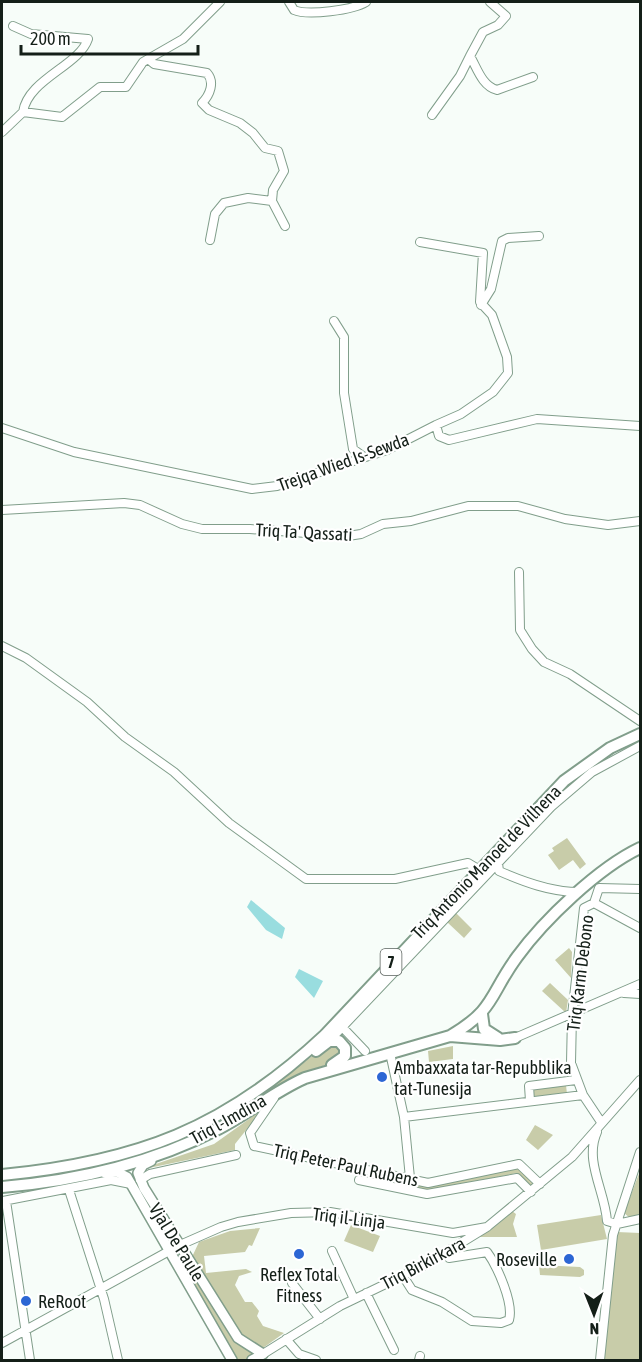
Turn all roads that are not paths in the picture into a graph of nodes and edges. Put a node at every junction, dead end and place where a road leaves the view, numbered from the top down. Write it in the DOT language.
graph roads {
  1 [pos="220,2"];
  2 [pos="289,2"];
  3 [pos="366,2"];
  4 [pos="490,2"];
  5 [pos="13,26"];
  6 [pos="470,56"];
  7 [pos="148,59"];
  8 [pos="533,77"];
  9 [pos="23,112"];
  10 [pos="432,115"];
  11 [pos="2,132"];
  12 [pos="272,201"];
  13 [pos="285,226"];
  14 [pos="539,236"];
  15 [pos="210,240"];
  16 [pos="420,242"];
  17 [pos="481,305"];
  18 [pos="334,321"];
  19 [pos="436,425"];
  20 [pos="640,426"];
  21 [pos="2,428"];
  22 [pos="364,457"];
  23 [pos="2,510"];
  24 [pos="640,521"];
  25 [pos="519,572"];
  26 [pos="2,646"];
  27 [pos="640,721"];
  28 [pos="640,734"];
  29 [pos="640,746"];
  30 [pos="640,848"];
  31 [pos="498,863"];
  32 [pos="478,869"];
  33 [pos="640,890"];
  34 [pos="580,892"];
  35 [pos="594,903"];
  36 [pos="640,928"];
  37 [pos="640,984"];
  38 [pos="621,993"];
  39 [pos="640,994"];
  40 [pos="482,1014"];
  41 [pos="572,1016"];
  42 [pos="344,1029"];
  43 [pos="450,1035"];
  44 [pos="515,1038"];
  45 [pos="329,1041"];
  46 [pos="357,1041"];
  47 [pos="365,1051"];
  48 [pos="345,1056"];
  49 [pos="390,1056"];
  50 [pos="576,1080"];
  51 [pos="640,1080"];
  52 [pos="281,1089"];
  53 [pos="583,1095"];
  54 [pos="530,1101"];
  55 [pos="226,1112"];
  56 [pos="404,1116"];
  57 [pos="601,1122"];
  58 [pos="191,1142"];
  59 [pos="587,1149"];
  60 [pos="640,1152"];
  61 [pos="236,1155"];
  62 [pos="93,1173"];
  63 [pos="2,1175"];
  64 [pos="410,1178"];
  65 [pos="140,1180"];
  66 [pos="359,1180"];
  67 [pos="131,1184"];
  68 [pos="540,1184"];
  69 [pos="2,1187"];
  70 [pos="69,1190"];
  71 [pos="531,1191"];
  72 [pos="4,1201"];
  73 [pos="640,1219"];
  74 [pos="621,1220"];
  75 [pos="487,1227"];
  76 [pos="180,1245"];
  77 [pos="332,1251"];
  78 [pos="170,1252"];
  79 [pos="445,1253"];
  80 [pos="403,1276"];
  81 [pos="292,1283"];
  82 [pos="100,1291"];
  83 [pos="366,1293"];
  84 [pos="354,1299"];
  85 [pos="320,1319"];
  86 [pos="25,1331"];
  87 [pos="286,1339"];
  88 [pos="2,1343"];
  89 [pos="394,1350"];
  90 [pos="263,1354"];
  91 [pos="600,1359"];
  92 [pos="30,1360"];
  93 [pos="118,1360"];
  94 [pos="232,1360"];
  95 [pos="252,1360"];
  96 [pos="316,1360"];
  1 -- 7 [label="street"];
  2 -- 3 [label="street"];
  4 -- 6 [label="street"];
  5 -- 9 [label="street"];
  6 -- 8 [label="street"];
  6 -- 10 [label="street"];
  7 -- 9 [label="street"];
  7 -- 12 [label="street"];
  9 -- 11 [label="street"];
  12 -- 13 [label="street"];
  12 -- 15 [label="street"];
  14 -- 17 [label="street"];
  16 -- 17 [label="street"];
  17 -- 19 [label="street, Trejqa Wied Is-Sewda"];
  18 -- 22 [label="street"];
  19 -- 20 [label="street"];
  19 -- 22 [label="street, Trejqa Wied Is-Sewda"];
  21 -- 22 [label="street, Trejqa Wied Is-Sewda"];
  23 -- 24 [label="street, Triq Ta' Qassati"];
  25 -- 27 [label="street"];
  26 -- 32 [label="street"];
  28 -- 32 [label="highway, Triq Antonio Manoel de Vilhena / 7"];
  29 -- 31 [label="street"];
  30 -- 34 [label="highway"];
  31 -- 34 [label="street"];
  31 -- 42 [label="street"];
  32 -- 55 [label="highway, Triq Antonio Manoel de Vilhena / 7"];
  33 -- 35 [label="street, Triq Karm Debono"];
  34 -- 40 [label="highway"];
  35 -- 36 [label="street"];
  35 -- 41 [label="street, Triq Karm Debono"];
  37 -- 38 [label="street"];
  38 -- 39 [label="street"];
  38 -- 41 [label="street"];
  40 -- 43 [label="highway"];
  40 -- 44 [label="highway"];
  41 -- 44 [label="street"];
  41 -- 50 [label="street, Triq Karm Debono"];
  42 -- 45 [label="street"];
  42 -- 46 [label="street"];
  43 -- 44 [label="highway"];
  43 -- 49 [label="highway, Triq l-Imdina"];
  45 -- 48 [label="highway"];
  45 -- 55 [label="highway"];
  46 -- 47 [label="street"];
  46 -- 48 [label="street"];
  48 -- 52 [label="highway"];
  49 -- 52 [label="highway, Triq l-Imdina"];
  49 -- 56 [label="street"];
  50 -- 53 [label="street, Triq Karm Debono"];
  50 -- 54 [label="street"];
  51 -- 57 [label="street, Triq Birkirkara"];
  52 -- 58 [label="highway, Triq l-Imdina"];
  52 -- 64 [label="street, Triq Peter Paul Rubens"];
  53 -- 54 [label="street"];
  53 -- 57 [label="street, Triq Karm Debono"];
  54 -- 56 [label="street"];
  55 -- 63 [label="highway, Triq Antonio Manoel de Vilhena / 7"];
  56 -- 64 [label="street"];
  57 -- 59 [label="street, Triq Birkirkara"];
  58 -- 62 [label="highway, Triq l-Imdina"];
  58 -- 65 [label="main road"];
  59 -- 68 [label="street, Triq Birkirkara"];
  59 -- 74 [label="street"];
  60 -- 74 [label="street"];
  61 -- 65 [label="street"];
  62 -- 67 [label="main road"];
  62 -- 69 [label="highway, Triq l-Imdina"];
  64 -- 68 [label="street, Triq Peter Paul Rubens"];
  65 -- 76 [label="main road, Vjal De Paule"];
  66 -- 71 [label="street"];
  67 -- 70 [label="street"];
  67 -- 78 [label="main road, Vjal De Paule"];
  68 -- 71 [label="street, Triq Birkirkara"];
  70 -- 72 [label="street"];
  70 -- 82 [label="street"];
  71 -- 75 [label="street, Triq Birkirkara"];
  72 -- 86 [label="street"];
  73 -- 74 [label="street"];
  74 -- 91 [label="street"];
  75 -- 76 [label="street, Triq il-Linja"];
  75 -- 79 [label="street, Triq Birkirkara"];
  76 -- 78 [label="street, Triq il-Linja"];
  76 -- 90 [label="main road, Vjal De Paule"];
  77 -- 84 [label="street"];
  78 -- 82 [label="street, Triq il-Linja"];
  78 -- 94 [label="main road, Vjal De Paule"];
  79 -- 80 [label="street, Triq Birkirkara"];
  79 -- 80 [label="street"];
  80 -- 83 [label="street, Triq Birkirkara"];
  81 -- 85 [label="street"];
  82 -- 86 [label="street, Triq il-Linja"];
  82 -- 93 [label="street"];
  83 -- 84 [label="street, Triq Birkirkara"];
  83 -- 89 [label="street"];
  84 -- 85 [label="street, Triq Birkirkara"];
  85 -- 87 [label="street, Triq Birkirkara"];
  86 -- 88 [label="street, Triq il-Linja"];
  86 -- 92 [label="street"];
  87 -- 90 [label="street, Triq Birkirkara"];
  87 -- 96 [label="street"];
  90 -- 95 [label="main road"];
}
